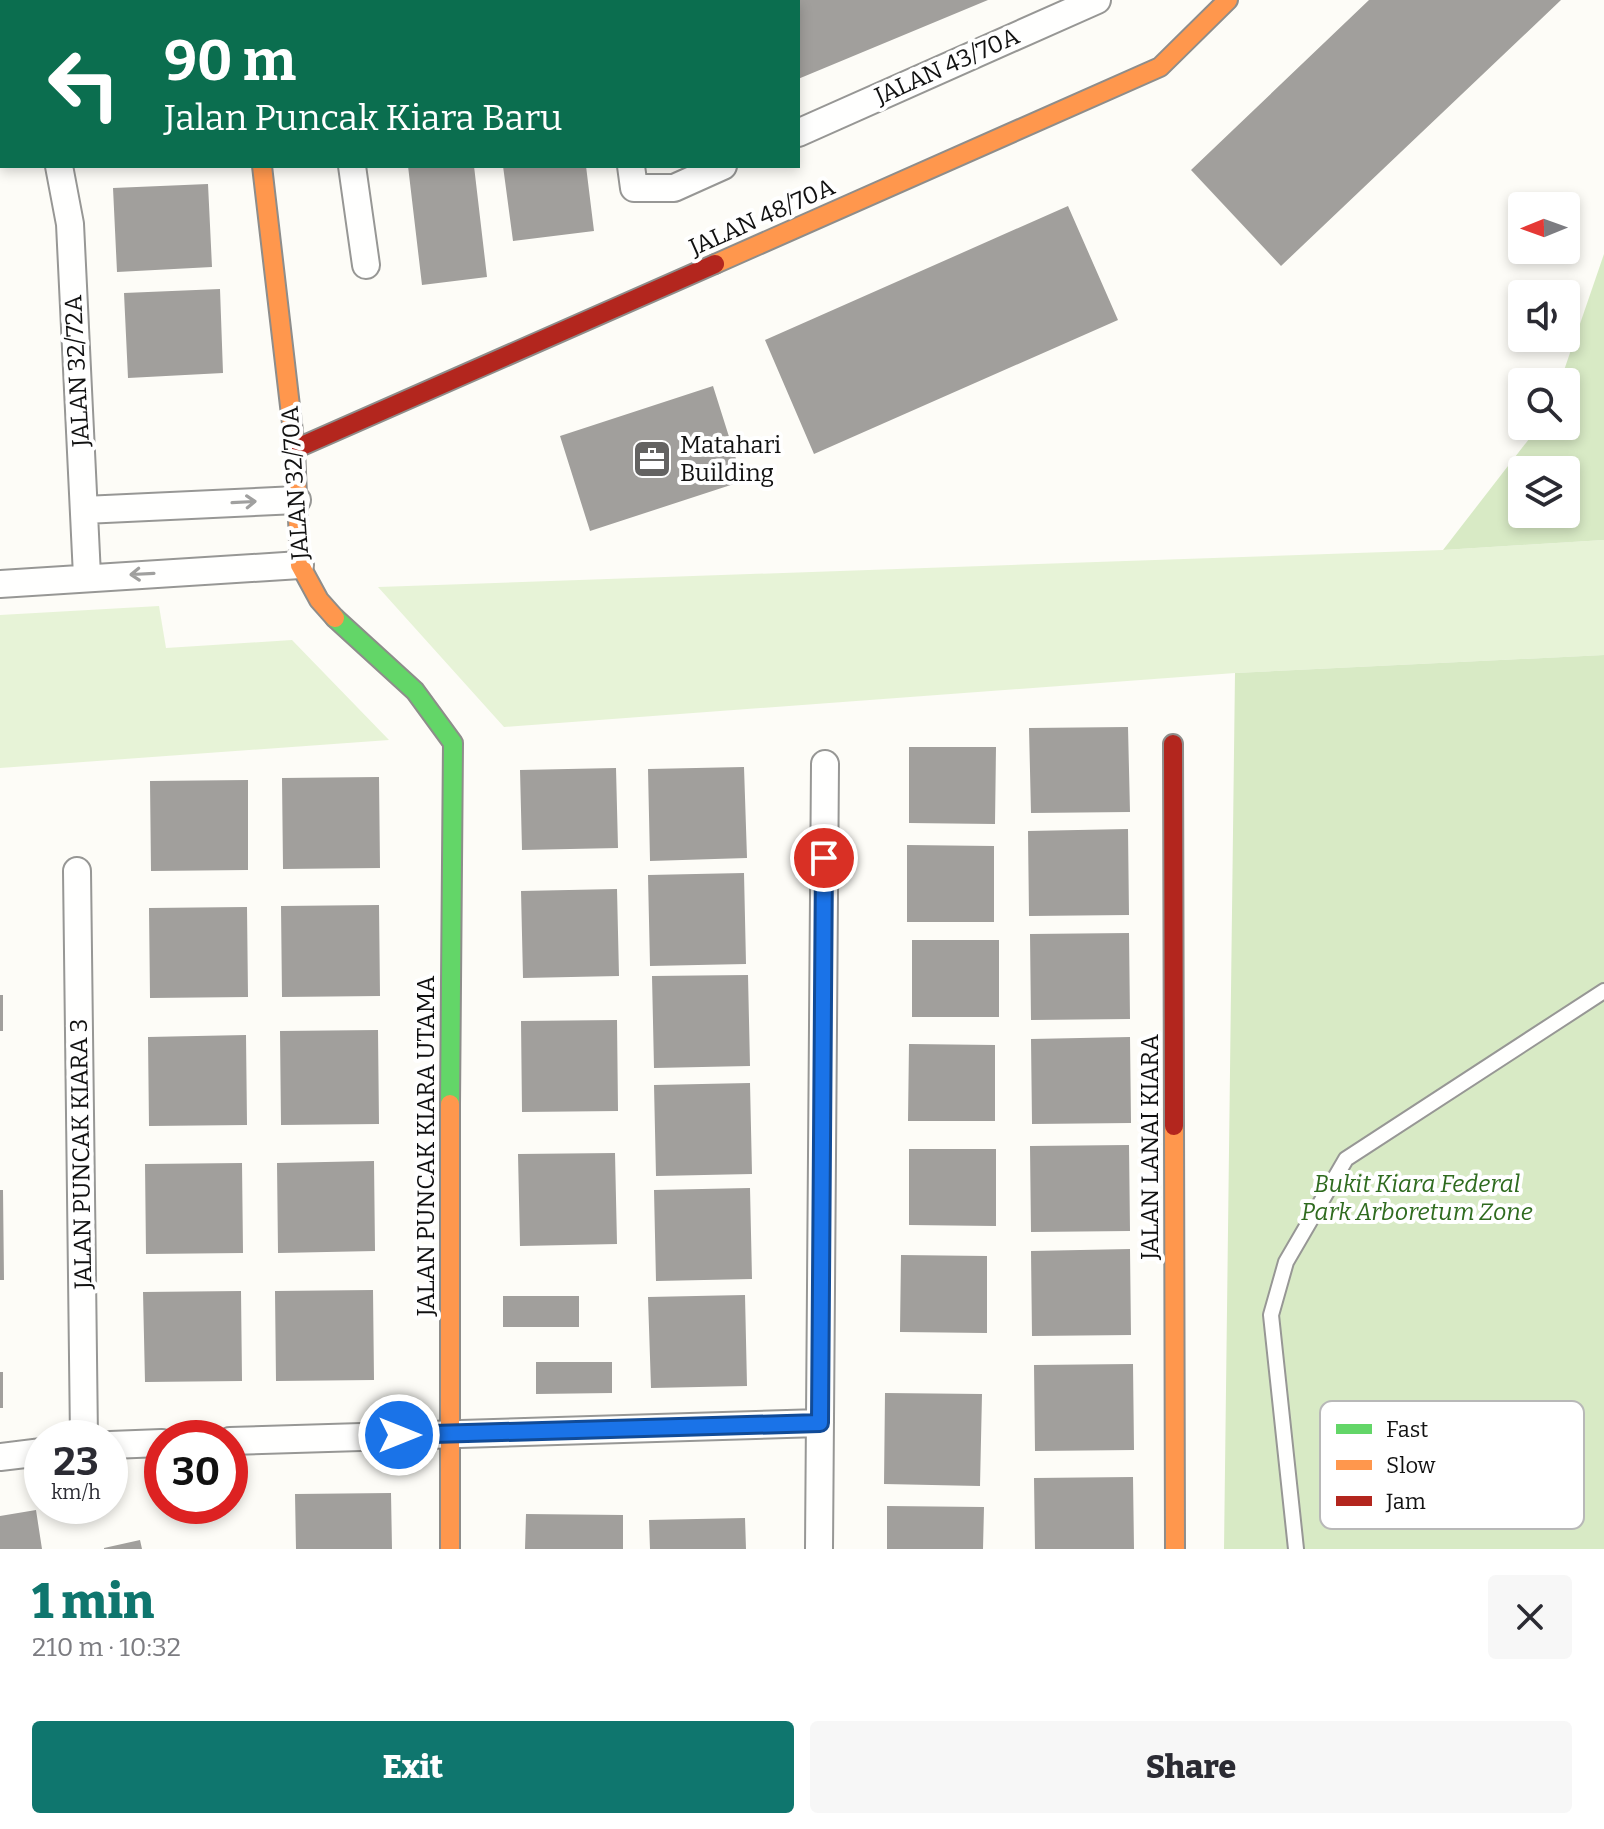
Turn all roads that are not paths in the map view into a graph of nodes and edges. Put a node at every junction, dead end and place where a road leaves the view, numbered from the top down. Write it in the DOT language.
graph roads {
  1 [pos="1097,0"];
  2 [pos="1228,0"];
  3 [pos="800,132"];
  4 [pos="59,168"];
  5 [pos="262,168"];
  6 [pos="352,168"];
  7 [pos="719,168"];
  8 [pos="632,177"];
  9 [pos="366,265"];
  10 [pos="295,449"];
  11 [pos="297,500"];
  12 [pos="84,510"];
  13 [pos="300,565"];
  14 [pos="87,576"];
  15 [pos="0,584"];
  16 [pos="453,743"];
  17 [pos="1173,744"];
  18 [pos="825,764"];
  19 [pos="77,871"];
  20 [pos="1604,991"];
  21 [pos="84,1420"];
  22 [pos="820,1423"];
  23 [pos="448,1435"];
  24 [pos="248,1441"];
  25 [pos="24,1454"];
  26 [pos="0,1457"];
  27 [pos="450,1549"];
  28 [pos="819,1549"];
  29 [pos="1175,1549"];
  30 [pos="1296,1549"];
  1 -- 3 [label="street, JALAN 43/70A"];
  2 -- 10 [label="street, JALAN 48/70A"];
  4 -- 12 [label="street, JALAN 32/72A"];
  5 -- 10 [label="street, JALAN 32/70A"];
  6 -- 9 [label="street"];
  7 -- 8 [label="street"];
  10 -- 11 [label="street, JALAN 32/70A"];
  12 -- 11 [label="street, one-way"];
  11 -- 13 [label="street, JALAN 32/70A"];
  12 -- 14 [label="street, JALAN 32/72A"];
  13 -- 14 [label="street, one-way"];
  13 -- 16 [label="street, JALAN 32/70A"];
  14 -- 15 [label="street"];
  16 -- 23 [label="street, JALAN PUNCAK KIARA UTAMA"];
  17 -- 29 [label="street, JALAN LANAI KIARA"];
  18 -- 22 [label="street"];
  19 -- 21 [label="street, JALAN PUNCAK KIARA 3"];
  20 -- 30 [label="lane"];
  22 -- 23 [label="street"];
  22 -- 28 [label="street"];
  23 -- 24 [label="street"];
  23 -- 27 [label="street, JALAN PUNCAK KIARA UTAMA"];
  25 -- 26 [label="street"];
}
